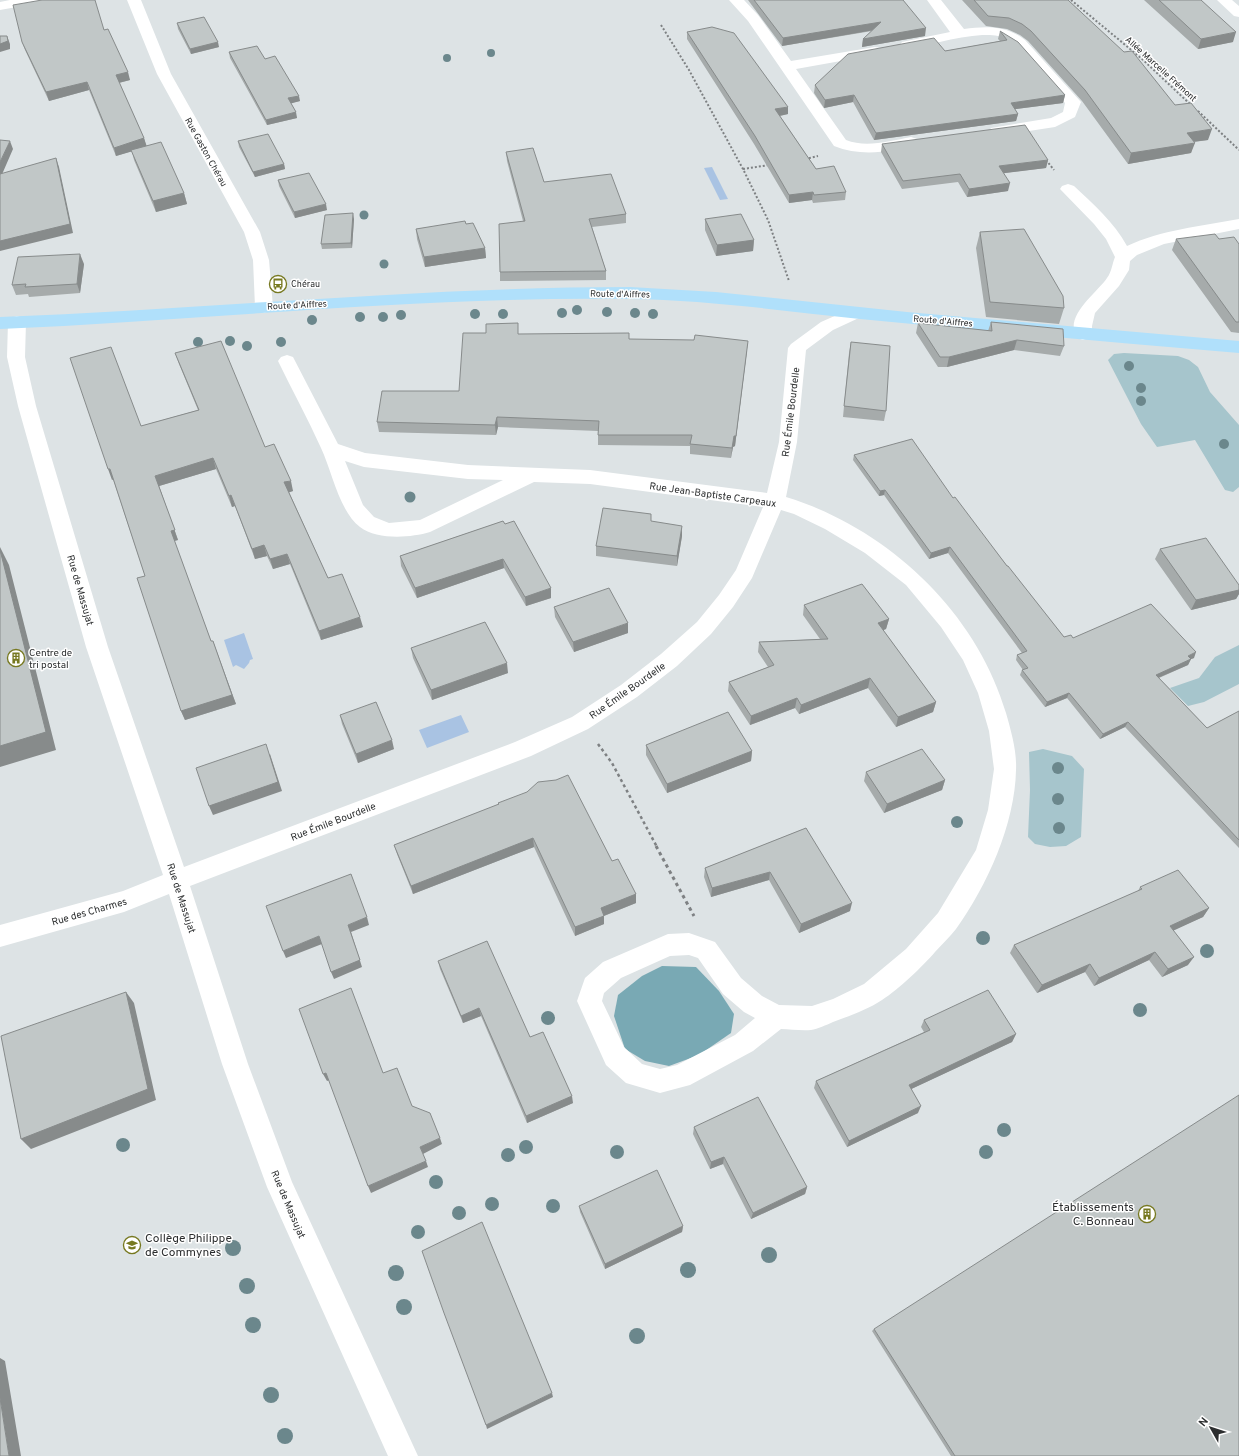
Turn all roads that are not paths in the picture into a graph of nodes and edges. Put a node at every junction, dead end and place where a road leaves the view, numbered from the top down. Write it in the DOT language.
graph roads {
  1 [pos="34,0"];
  2 [pos="134,0"];
  3 [pos="736,0"];
  4 [pos="934,0"];
  5 [pos="1224,0"];
  6 [pos="0,6"];
  7 [pos="1239,13"];
  8 [pos="959,35"];
  9 [pos="787,66"];
  10 [pos="983,132"];
  11 [pos="928,140"];
  12 [pos="1068,189"];
  13 [pos="1239,224"];
  14 [pos="1124,258"];
  15 [pos="264,306"];
  16 [pos="855,313"];
  17 [pos="9,323"];
  18 [pos="1083,334"];
  19 [pos="1239,347"];
  20 [pos="287,360"];
  21 [pos="331,449"];
  22 [pos="531,475"];
  23 [pos="775,502"];
  24 [pos="177,882"];
  25 [pos="0,936"];
  26 [pos="776,1017"];
  27 [pos="403,1456"];
  1 -- 6 [label="street"];
  2 -- 15 [label="street, Rue Gaston Chérau"];
  3 -- 9 [label="street"];
  4 -- 8 [label="street"];
  5 -- 7 [label="street"];
  8 -- 9 [label="street"];
  8 -- 10 [label="street"];
  9 -- 11 [label="street"];
  12 -- 14 [label="street"];
  13 -- 14 [label="street"];
  14 -- 18 [label="street"];
  15 -- 16 [label="main road, Route d'Aiffres"];
  15 -- 17 [label="main road, Route d'Aiffres"];
  16 -- 18 [label="main road, Route d'Aiffres"];
  16 -- 23 [label="street, Rue Émile Bourdelle"];
  17 -- 24 [label="street, Rue de Massujat"];
  18 -- 19 [label="main road, Route d'Aiffres"];
  20 -- 21 [label="street, Rue Jean-Baptiste Carpeaux"];
  21 -- 22 [label="street, Rue Jean-Baptiste Carpeaux"];
  21 -- 22 [label="street, Rue Jean-Baptiste Carpeaux"];
  22 -- 23 [label="street, Rue Jean-Baptiste Carpeaux"];
  23 -- 24 [label="street, Rue Émile Bourdelle"];
  23 -- 26 [label="street, Rue Jean-Baptiste Carpeaux"];
  24 -- 25 [label="street, Rue des Charmes"];
  24 -- 27 [label="street, Rue de Massujat"];
  26 -- 26 [label="street, Rue Jean-Baptiste Carpeaux"];
}
